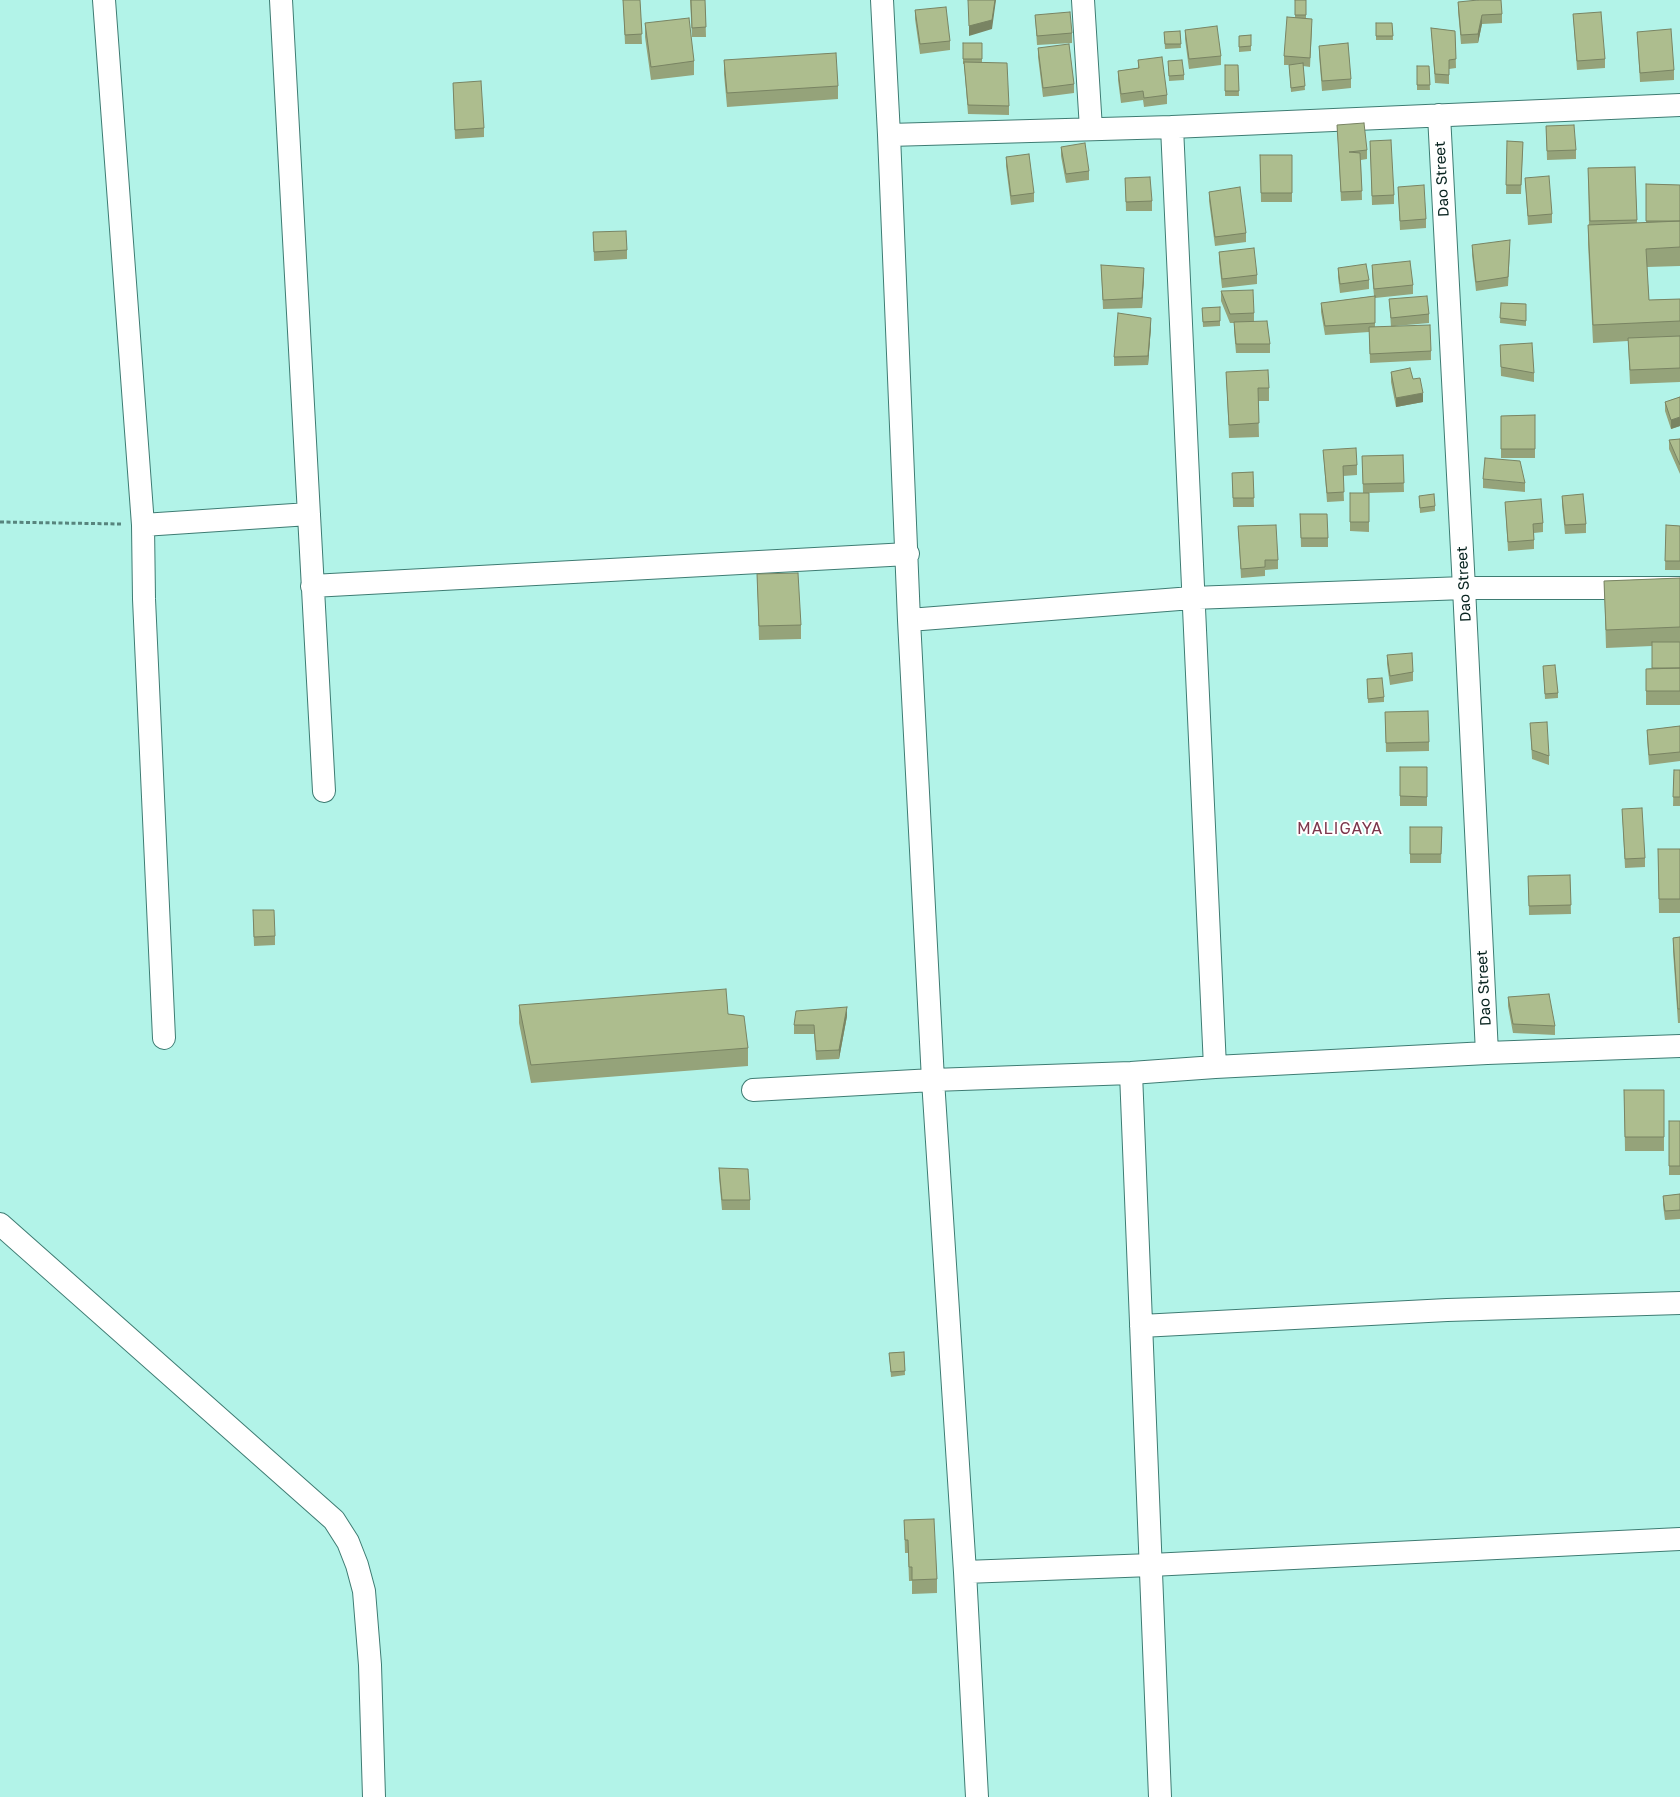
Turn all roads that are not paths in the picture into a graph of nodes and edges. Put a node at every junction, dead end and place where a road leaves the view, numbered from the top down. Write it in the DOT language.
graph roads {
  1 [pos="104,0"];
  2 [pos="281,0"];
  3 [pos="882,0"];
  4 [pos="1083,0"];
  5 [pos="1680,105"];
  6 [pos="1439,115"];
  7 [pos="1172,127"];
  8 [pos="1091,129"];
  9 [pos="889,135"];
  10 [pos="309,514"];
  11 [pos="143,525"];
  12 [pos="908,554"];
  13 [pos="312,586"];
  14 [pos="1464,588"];
  15 [pos="1680,588"];
  16 [pos="1192,598"];
  17 [pos="909,620"];
  18 [pos="324,791"];
  19 [pos="164,1038"];
  20 [pos="1680,1046"];
  21 [pos="1487,1053"];
  22 [pos="1215,1067"];
  23 [pos="1130,1073"];
  24 [pos="933,1080"];
  25 [pos="753,1090"];
  26 [pos="0,1224"];
  27 [pos="1680,1303"];
  28 [pos="1141,1326"];
  29 [pos="1680,1539"];
  30 [pos="1151,1565"];
  31 [pos="965,1572"];
  32 [pos="374,1797"];
  33 [pos="977,1797"];
  34 [pos="1160,1797"];
  1 -- 11 [label="street"];
  2 -- 10 [label="street"];
  3 -- 9 [label="street"];
  4 -- 8 [label="street"];
  5 -- 6 [label="street"];
  6 -- 7 [label="street"];
  6 -- 14 [label="street, Dao Street"];
  7 -- 8 [label="street"];
  7 -- 16 [label="street"];
  8 -- 9 [label="street"];
  9 -- 12 [label="street"];
  10 -- 11 [label="street"];
  10 -- 13 [label="street"];
  11 -- 19 [label="street"];
  12 -- 13 [label="street"];
  12 -- 17 [label="street"];
  13 -- 18 [label="street"];
  14 -- 15 [label="street"];
  14 -- 16 [label="street"];
  14 -- 21 [label="street, Dao Street"];
  16 -- 17 [label="street"];
  16 -- 22 [label="street"];
  17 -- 24 [label="street"];
  20 -- 21 [label="street"];
  21 -- 22 [label="street"];
  22 -- 23 [label="street"];
  23 -- 24 [label="street"];
  23 -- 28 [label="street"];
  24 -- 25 [label="street"];
  24 -- 31 [label="street"];
  26 -- 32 [label="street"];
  27 -- 28 [label="street"];
  28 -- 30 [label="street"];
  29 -- 30 [label="street"];
  30 -- 31 [label="street"];
  30 -- 34 [label="street"];
  31 -- 33 [label="street"];
}
